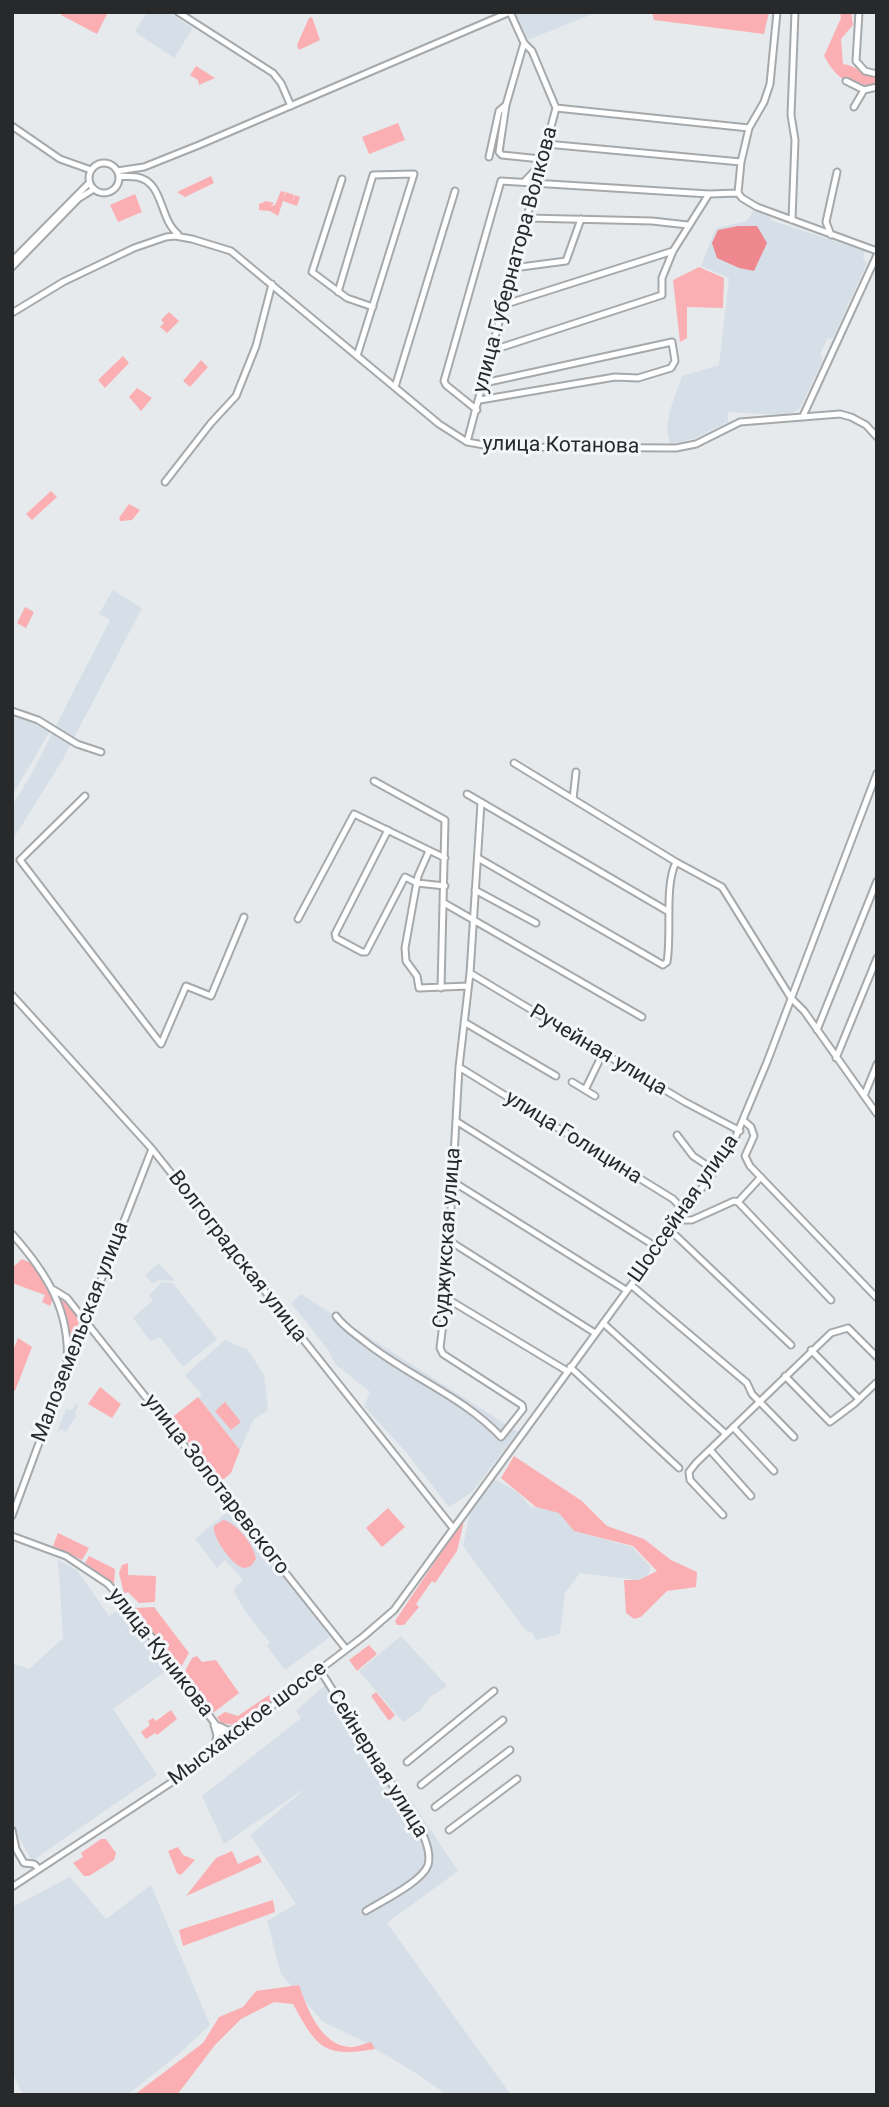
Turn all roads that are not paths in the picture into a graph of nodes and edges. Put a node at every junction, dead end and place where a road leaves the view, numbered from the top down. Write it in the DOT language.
graph roads {
  1 [pos="178,12"];
  2 [pos="510,12"];
  3 [pos="777,12"];
  4 [pos="795,12"];
  5 [pos="859,12"];
  6 [pos="524,43"];
  7 [pos="877,75"];
  8 [pos="846,81"];
  9 [pos="877,87"];
  10 [pos="864,90"];
  11 [pos="506,105"];
  12 [pos="292,106"];
  13 [pos="854,107"];
  14 [pos="556,108"];
  15 [pos="12,125"];
  16 [pos="749,128"];
  17 [pos="546,145"];
  18 [pos="489,157"];
  19 [pos="541,161"];
  20 [pos="741,162"];
  21 [pos="138,168"];
  22 [pos="90,170"];
  23 [pos="837,172"];
  24 [pos="119,177"];
  25 [pos="138,177"];
  26 [pos="342,179"];
  27 [pos="524,182"];
  28 [pos="537,182"];
  29 [pos="89,183"];
  30 [pos="94,189"];
  31 [pos="455,191"];
  32 [pos="738,193"];
  33 [pos="709,194"];
  34 [pos="528,218"];
  35 [pos="580,219"];
  36 [pos="792,220"];
  37 [pos="688,225"];
  38 [pos="171,235"];
  39 [pos="831,235"];
  40 [pos="211,244"];
  41 [pos="673,251"];
  42 [pos="877,253"];
  43 [pos="12,261"];
  44 [pos="12,267"];
  45 [pos="513,268"];
  46 [pos="272,285"];
  47 [pos="338,292"];
  48 [pos="503,304"];
  49 [pos="373,307"];
  50 [pos="12,313"];
  51 [pos="490,351"];
  52 [pos="357,356"];
  53 [pos="484,383"];
  54 [pos="395,387"];
  55 [pos="480,400"];
  56 [pos="477,410"];
  57 [pos="803,416"];
  58 [pos="877,437"];
  59 [pos="467,442"];
  60 [pos="164,482"];
  61 [pos="12,711"];
  62 [pos="101,752"];
  63 [pos="514,763"];
  64 [pos="576,772"];
  65 [pos="877,773"];
  66 [pos="374,781"];
  67 [pos="467,794"];
  68 [pos="85,796"];
  69 [pos="573,799"];
  70 [pos="481,803"];
  71 [pos="388,830"];
  72 [pos="429,851"];
  73 [pos="445,858"];
  74 [pos="478,859"];
  75 [pos="676,862"];
  76 [pos="877,881"];
  77 [pos="417,883"];
  78 [pos="444,886"];
  79 [pos="475,890"];
  80 [pos="875,892"];
  81 [pos="444,903"];
  82 [pos="670,912"];
  83 [pos="244,917"];
  84 [pos="298,919"];
  85 [pos="474,919"];
  86 [pos="536,923"];
  87 [pos="877,958"];
  88 [pos="470,973"];
  89 [pos="468,986"];
  90 [pos="441,988"];
  91 [pos="12,995"];
  92 [pos="791,998"];
  93 [pos="642,1017"];
  94 [pos="464,1022"];
  95 [pos="817,1030"];
  96 [pos="603,1054"];
  97 [pos="836,1058"];
  98 [pos="877,1064"];
  99 [pos="458,1067"];
  100 [pos="556,1076"];
  101 [pos="572,1082"];
  102 [pos="585,1090"];
  103 [pos="595,1096"];
  104 [pos="864,1096"];
  105 [pos="877,1114"];
  106 [pos="456,1121"];
  107 [pos="744,1121"];
  108 [pos="740,1131"];
  109 [pos="677,1135"];
  110 [pos="152,1149"];
  111 [pos="714,1170"];
  112 [pos="761,1177"];
  113 [pos="452,1181"];
  114 [pos="738,1202"];
  115 [pos="685,1212"];
  116 [pos="679,1220"];
  117 [pos="671,1231"];
  118 [pos="12,1234"];
  119 [pos="448,1240"];
  120 [pos="658,1248"];
  121 [pos="629,1288"];
  122 [pos="54,1290"];
  123 [pos="446,1298"];
  124 [pos="877,1298"];
  125 [pos="831,1300"];
  126 [pos="336,1316"];
  127 [pos="86,1322"];
  128 [pos="603,1323"];
  129 [pos="595,1333"];
  130 [pos="82,1334"];
  131 [pos="68,1345"];
  132 [pos="791,1345"];
  133 [pos="811,1350"];
  134 [pos="877,1357"];
  135 [pos="568,1369"];
  136 [pos="66,1370"];
  137 [pos="785,1376"];
  138 [pos="877,1382"];
  139 [pos="859,1399"];
  140 [pos="760,1400"];
  141 [pos="733,1427"];
  142 [pos="726,1434"];
  143 [pos="501,1437"];
  144 [pos="794,1437"];
  145 [pos="710,1450"];
  146 [pos="510,1451"];
  147 [pos="679,1468"];
  148 [pos="774,1471"];
  149 [pos="751,1496"];
  150 [pos="723,1514"];
  151 [pos="12,1516"];
  152 [pos="453,1528"];
  153 [pos="12,1536"];
  154 [pos="346,1650"];
  155 [pos="320,1670"];
  156 [pos="494,1691"];
  157 [pos="503,1720"];
  158 [pos="213,1722"];
  159 [pos="240,1730"];
  160 [pos="227,1740"];
  161 [pos="214,1750"];
  162 [pos="510,1750"];
  163 [pos="407,1762"];
  164 [pos="517,1779"];
  165 [pos="421,1785"];
  166 [pos="435,1807"];
  167 [pos="12,1830"];
  168 [pos="449,1830"];
  169 [pos="39,1869"];
  170 [pos="12,1886"];
  171 [pos="366,1911"];
  1 -- 12 [label="street"];
  2 -- 6 [label="street, улица Губернатора Волкова"];
  2 -- 12 [label="street"];
  3 -- 16 [label="street"];
  4 -- 36 [label="street"];
  5 -- 7 [label="street"];
  6 -- 11 [label="street"];
  6 -- 14 [label="street, улица Губернатора Волкова"];
  8 -- 10 [label="street"];
  9 -- 10 [label="street"];
  10 -- 13 [label="street"];
  11 -- 18 [label="street"];
  11 -- 19 [label="street"];
  12 -- 21 [label="street"];
  14 -- 16 [label="street"];
  14 -- 17 [label="street, улица Губернатора Волкова"];
  15 -- 22 [label="street"];
  16 -- 20 [label="street"];
  17 -- 19 [label="street, улица Губернатора Волкова"];
  17 -- 20 [label="street"];
  19 -- 27 [label="street"];
  19 -- 28 [label="street, улица Губернатора Волкова"];
  20 -- 32 [label="street"];
  21 -- 24 [label="street"];
  21 -- 25 [label="street"];
  22 -- 24 [label="street"];
  22 -- 29 [label="street"];
  23 -- 39 [label="street"];
  24 -- 25 [label="street"];
  24 -- 30 [label="street"];
  24 -- 38 [label="street"];
  25 -- 40 [label="street"];
  26 -- 47 [label="street"];
  27 -- 28 [label="street"];
  27 -- 56 [label="street"];
  28 -- 33 [label="street"];
  28 -- 34 [label="street, улица Губернатора Волкова"];
  29 -- 30 [label="street"];
  29 -- 43 [label="street"];
  30 -- 44 [label="street"];
  31 -- 54 [label="street"];
  32 -- 33 [label="street"];
  32 -- 36 [label="street"];
  33 -- 37 [label="street"];
  34 -- 35 [label="street"];
  34 -- 45 [label="street, улица Губернатора Волкова"];
  35 -- 37 [label="street"];
  35 -- 45 [label="street"];
  36 -- 39 [label="street"];
  37 -- 41 [label="street"];
  38 -- 40 [label="street, улица Котанова"];
  38 -- 50 [label="street"];
  39 -- 42 [label="street"];
  40 -- 46 [label="street, улица Котанова"];
  41 -- 48 [label="street"];
  41 -- 51 [label="street"];
  42 -- 57 [label="street"];
  45 -- 48 [label="street, улица Губернатора Волкова"];
  46 -- 52 [label="street, улица Котанова"];
  46 -- 60 [label="street"];
  47 -- 49 [label="street"];
  47 -- 49 [label="street"];
  48 -- 51 [label="street, улица Губернатора Волкова"];
  49 -- 52 [label="street"];
  51 -- 53 [label="street, улица Губернатора Волкова"];
  52 -- 54 [label="street, улица Котанова"];
  53 -- 55 [label="street, улица Губернатора Волкова"];
  53 -- 55 [label="street"];
  54 -- 59 [label="street, улица Котанова"];
  55 -- 56 [label="street, улица Губернатора Волкова"];
  56 -- 59 [label="street, улица Губернатора Волкова"];
  57 -- 58 [label="street, улица Котанова"];
  57 -- 59 [label="street, улица Котанова"];
  61 -- 62 [label="street"];
  63 -- 69 [label="street"];
  64 -- 69 [label="street"];
  65 -- 92 [label="street, Шоссейная улица"];
  66 -- 73 [label="street"];
  67 -- 70 [label="street"];
  68 -- 83 [label="street"];
  69 -- 75 [label="street"];
  70 -- 74 [label="street"];
  70 -- 82 [label="street"];
  71 -- 72 [label="street"];
  71 -- 77 [label="street"];
  71 -- 84 [label="street"];
  72 -- 73 [label="street"];
  72 -- 77 [label="street"];
  73 -- 78 [label="street"];
  74 -- 79 [label="street"];
  74 -- 82 [label="street"];
  75 -- 82 [label="street"];
  75 -- 92 [label="street"];
  76 -- 80 [label="street"];
  77 -- 78 [label="street"];
  77 -- 90 [label="street"];
  78 -- 81 [label="street"];
  79 -- 85 [label="street"];
  79 -- 86 [label="street"];
  80 -- 95 [label="street"];
  81 -- 85 [label="street"];
  81 -- 90 [label="street"];
  85 -- 88 [label="street"];
  85 -- 93 [label="street"];
  87 -- 97 [label="street"];
  88 -- 89 [label="street"];
  88 -- 96 [label="street, Ручейная улица"];
  89 -- 90 [label="street"];
  89 -- 94 [label="street"];
  91 -- 110 [label="street, Волгоградская улица"];
  92 -- 95 [label="street"];
  92 -- 107 [label="street, Шоссейная улица"];
  94 -- 99 [label="street, Суджукская улица"];
  94 -- 100 [label="street"];
  95 -- 97 [label="street"];
  96 -- 102 [label="street"];
  96 -- 108 [label="street, Ручейная улица"];
  97 -- 104 [label="street"];
  98 -- 104 [label="street"];
  99 -- 106 [label="street, Суджукская улица"];
  99 -- 115 [label="street, улица Голицина"];
  101 -- 102 [label="street"];
  102 -- 103 [label="street"];
  104 -- 105 [label="street"];
  106 -- 113 [label="street, Суджукская улица"];
  106 -- 120 [label="street"];
  107 -- 108 [label="street, Шоссейная улица"];
  107 -- 112 [label="street"];
  108 -- 111 [label="street, Шоссейная улица"];
  109 -- 111 [label="street"];
  110 -- 127 [label="street, Малоземельская улица"];
  110 -- 152 [label="street, Волгоградская улица"];
  111 -- 115 [label="street, Шоссейная улица"];
  112 -- 114 [label="street"];
  112 -- 124 [label="street"];
  113 -- 119 [label="street, Суджукская улица"];
  113 -- 121 [label="street"];
  114 -- 116 [label="street"];
  114 -- 125 [label="street"];
  115 -- 116 [label="street, Шоссейная улица"];
  116 -- 117 [label="street, Шоссейная улица"];
  117 -- 120 [label="street, Шоссейная улица"];
  117 -- 132 [label="street"];
  118 -- 122 [label="street"];
  119 -- 123 [label="street, Суджукская улица"];
  119 -- 129 [label="street"];
  120 -- 121 [label="street, Шоссейная улица"];
  121 -- 128 [label="street, Шоссейная улица"];
  121 -- 140 [label="street"];
  122 -- 127 [label="street, улица Золотаревского"];
  122 -- 131 [label="street"];
  123 -- 135 [label="street"];
  123 -- 143 [label="street, Суджукская улица"];
  126 -- 143 [label="street"];
  127 -- 130 [label="street, Малоземельская улица"];
  127 -- 154 [label="street, улица Золотаревского"];
  128 -- 129 [label="street, Шоссейная улица"];
  128 -- 142 [label="street"];
  129 -- 135 [label="street, Шоссейная улица"];
  130 -- 131 [label="street"];
  130 -- 136 [label="street, Малоземельская улица"];
  131 -- 136 [label="street"];
  133 -- 134 [label="street"];
  133 -- 137 [label="street"];
  133 -- 139 [label="street"];
  135 -- 146 [label="street, Шоссейная улица"];
  135 -- 147 [label="street"];
  136 -- 151 [label="street, Малоземельская улица"];
  137 -- 139 [label="street"];
  137 -- 140 [label="street"];
  138 -- 139 [label="street"];
  140 -- 141 [label="street"];
  140 -- 144 [label="street"];
  141 -- 142 [label="street"];
  141 -- 148 [label="street"];
  142 -- 145 [label="street"];
  143 -- 146 [label="street"];
  145 -- 149 [label="street"];
  145 -- 150 [label="street"];
  146 -- 152 [label="street, Шоссейная улица"];
  152 -- 154 [label="street, Мысхакское шоссе"];
  153 -- 158 [label="street, улица Куникова"];
  154 -- 155 [label="street, Мысхакское шоссе"];
  155 -- 159 [label="street, Мысхакское шоссе"];
  155 -- 171 [label="street, Сейнерная улица"];
  156 -- 163 [label="street"];
  157 -- 165 [label="street"];
  158 -- 159 [label="street"];
  158 -- 160 [label="street, улица Куникова"];
  158 -- 161 [label="street"];
  159 -- 160 [label="street, Мысхакское шоссе"];
  160 -- 161 [label="street, Мысхакское шоссе"];
  161 -- 169 [label="street, Мысхакское шоссе"];
  162 -- 166 [label="street"];
  164 -- 168 [label="street"];
  167 -- 169 [label="street"];
  169 -- 170 [label="street, Мысхакское шоссе"];
}
